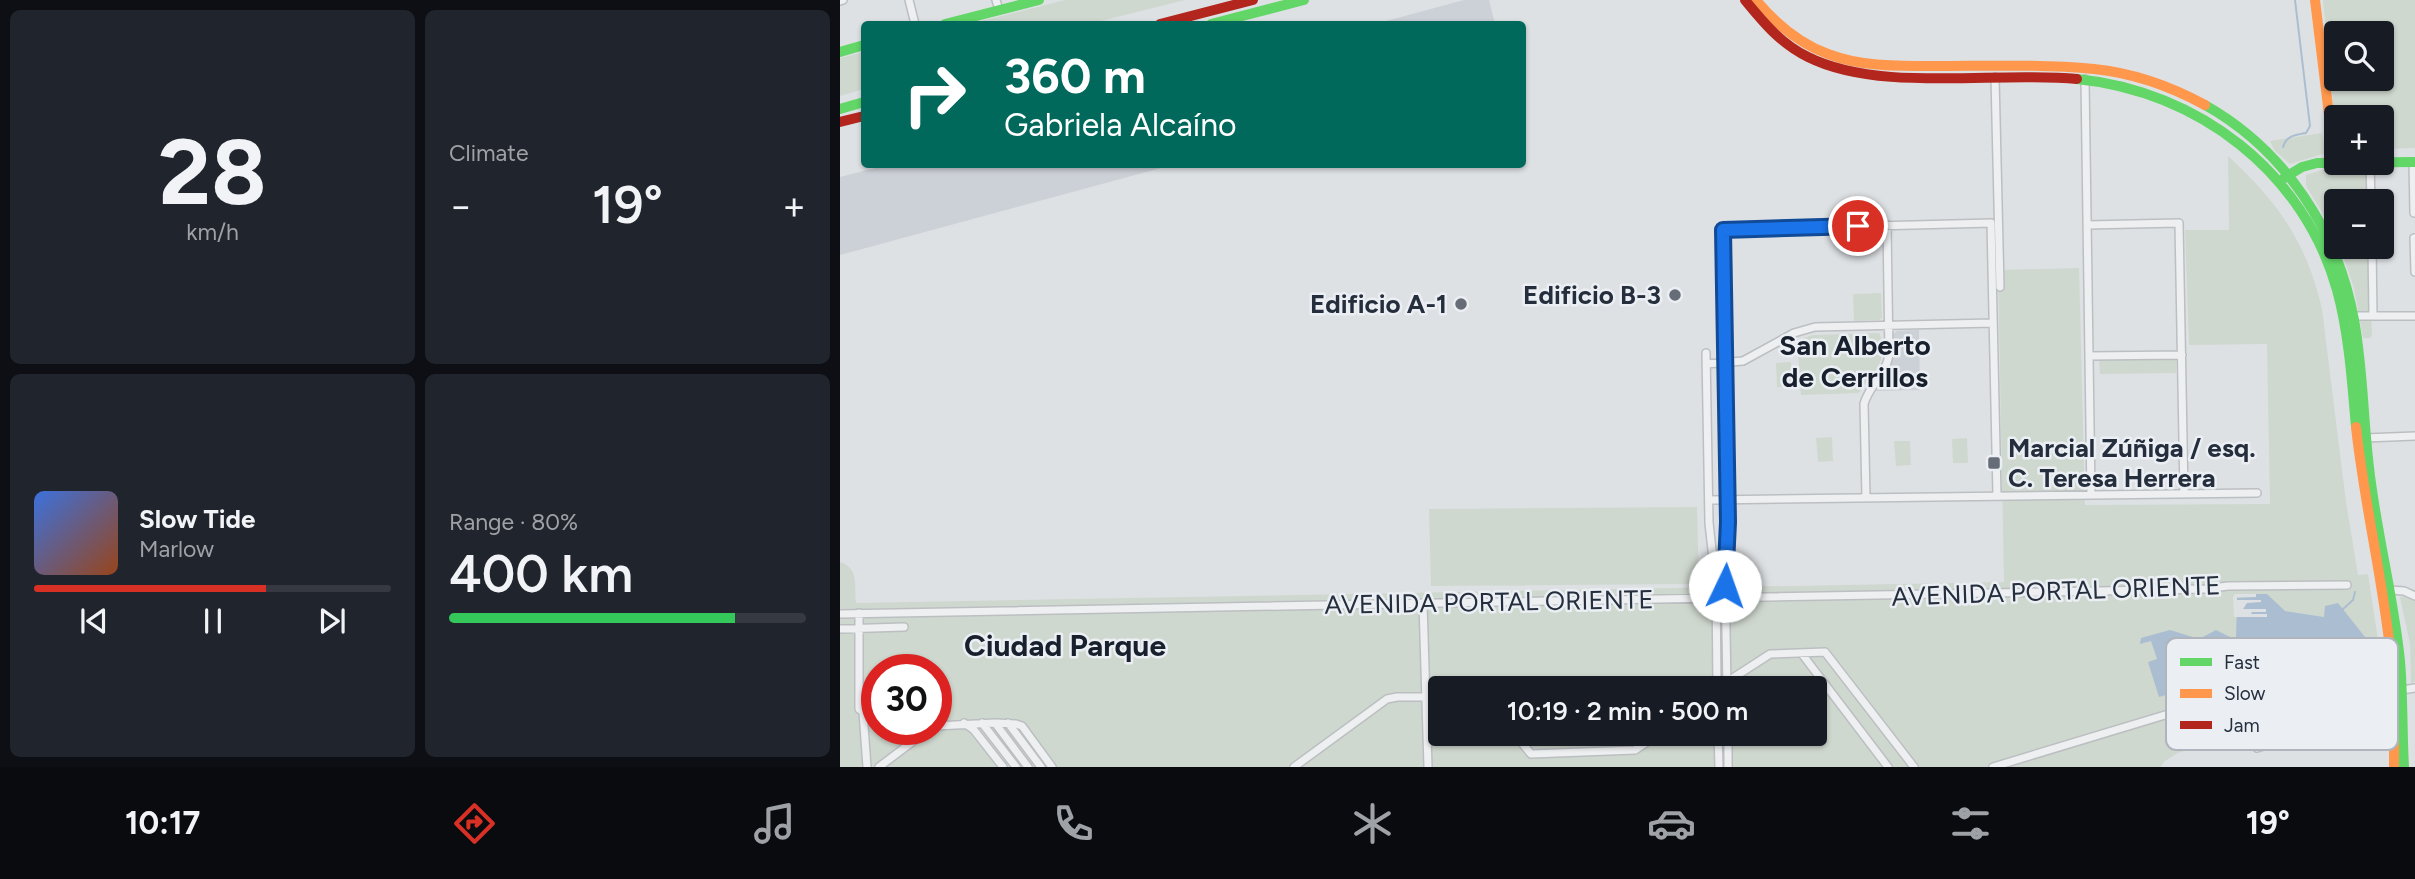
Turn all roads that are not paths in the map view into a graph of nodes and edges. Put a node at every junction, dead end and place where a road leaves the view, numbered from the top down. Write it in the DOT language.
graph roads {
  1 [pos="909,0"];
  2 [pos="1039,0"];
  3 [pos="1218,0"];
  4 [pos="1253,0"];
  5 [pos="1304,0"];
  6 [pos="1745,0"];
  7 [pos="1756,0"];
  8 [pos="2315,0"];
  9 [pos="998,5"];
  10 [pos="1188,17"];
  11 [pos="914,21"];
  12 [pos="953,21"];
  13 [pos="1172,21"];
  14 [pos="1223,21"];
  15 [pos="861,47"];
  16 [pos="840,52"];
  17 [pos="1995,77"];
  18 [pos="2084,79"];
  19 [pos="861,103"];
  20 [pos="2328,105"];
  21 [pos="840,109"];
  22 [pos="861,117"];
  23 [pos="840,122"];
  24 [pos="2394,162"];
  25 [pos="2414,162"];
  26 [pos="2280,164"];
  27 [pos="2323,164"];
  28 [pos="2302,167"];
  29 [pos="2287,181"];
  30 [pos="2414,213"];
  31 [pos="1887,225"];
  32 [pos="2087,225"];
  33 [pos="2414,238"];
  34 [pos="2372,259"];
  35 [pos="2415,272"];
  36 [pos="2000,286"];
  37 [pos="2353,316"];
  38 [pos="2373,316"];
  39 [pos="2415,316"];
  40 [pos="1993,323"];
  41 [pos="1889,326"];
  42 [pos="1706,353"];
  43 [pos="2182,355"];
  44 [pos="2089,356"];
  45 [pos="1725,363"];
  46 [pos="1706,364"];
  47 [pos="2415,436"];
  48 [pos="2365,438"];
  49 [pos="2257,493"];
  50 [pos="2184,494"];
  51 [pos="1997,495"];
  52 [pos="2091,495"];
  53 [pos="1866,498"];
  54 [pos="1709,500"];
  55 [pos="1727,500"];
  56 [pos="2347,585"];
  57 [pos="2389,590"];
  58 [pos="2415,596"];
  59 [pos="1716,598"];
  60 [pos="1725,598"];
  61 [pos="1423,603"];
  62 [pos="859,613"];
  63 [pos="840,614"];
  64 [pos="904,627"];
  65 [pos="840,629"];
  66 [pos="859,629"];
  67 [pos="2390,638"];
  68 [pos="2397,638"];
  69 [pos="1802,654"];
  70 [pos="1717,676"];
  71 [pos="1727,676"];
  72 [pos="1736,676"];
  73 [pos="2415,688"];
  74 [pos="2398,691"];
  75 [pos="1425,697"];
  76 [pos="2166,715"];
  77 [pos="964,723"];
  78 [pos="982,723"];
  79 [pos="995,723"];
  80 [pos="1008,723"];
  81 [pos="952,724"];
  82 [pos="908,745"];
  83 [pos="1525,746"];
  84 [pos="1644,746"];
  85 [pos="1718,746"];
  86 [pos="1728,746"];
  87 [pos="867,767"];
  88 [pos="879,767"];
  89 [pos="1003,767"];
  90 [pos="1016,767"];
  91 [pos="1028,767"];
  92 [pos="1041,767"];
  93 [pos="1052,767"];
  94 [pos="1294,767"];
  95 [pos="1427,767"];
  96 [pos="1718,767"];
  97 [pos="1728,767"];
  98 [pos="1888,767"];
  99 [pos="1914,767"];
  100 [pos="1993,767"];
  101 [pos="2404,767"];
  1 -- 11 [label="street"];
  2 -- 9 [label="main road"];
  3 -- 10 [label="main road"];
  4 -- 10 [label="main road"];
  5 -- 14 [label="main road"];
  6 -- 17 [label="main road"];
  7 -- 26 [label="main road"];
  8 -- 20 [label="main road"];
  9 -- 12 [label="main road"];
  10 -- 13 [label="main road"];
  15 -- 16 [label="main road"];
  17 -- 18 [label="main road"];
  17 -- 36 [label="street"];
  18 -- 29 [label="main road"];
  18 -- 32 [label="street"];
  19 -- 21 [label="main road"];
  22 -- 23 [label="main road"];
  24 -- 25 [label="main road"];
  25 -- 30 [label="street"];
  26 -- 28 [label="main road"];
  26 -- 29 [label="main road"];
  27 -- 28 [label="main road"];
  27 -- 29 [label="main road"];
  28 -- 29 [label="main road"];
  29 -- 37 [label="main road"];
  29 -- 67 [label="main road"];
  31 -- 40 [label="street"];
  31 -- 41 [label="street"];
  31 -- 45 [label="street"];
  32 -- 43 [label="street"];
  32 -- 44 [label="street"];
  33 -- 35 [label="street"];
  34 -- 38 [label="street"];
  37 -- 38 [label="street"];
  37 -- 48 [label="main road"];
  38 -- 39 [label="street"];
  40 -- 41 [label="street"];
  40 -- 51 [label="street"];
  41 -- 45 [label="street"];
  41 -- 53 [label="street"];
  42 -- 46 [label="street"];
  43 -- 44 [label="street"];
  43 -- 50 [label="street"];
  44 -- 52 [label="street"];
  45 -- 46 [label="street"];
  45 -- 55 [label="street"];
  46 -- 54 [label="street"];
  47 -- 48 [label="street"];
  48 -- 57 [label="main road"];
  49 -- 50 [label="street"];
  50 -- 52 [label="street"];
  51 -- 52 [label="street"];
  51 -- 53 [label="street"];
  53 -- 55 [label="street"];
  54 -- 55 [label="street"];
  54 -- 59 [label="street"];
  55 -- 60 [label="street"];
  56 -- 60 [label="street, AVENIDA PORTAL ORIENTE"];
  57 -- 58 [label="street"];
  57 -- 68 [label="main road"];
  59 -- 60 [label="street, AVENIDA PORTAL ORIENTE"];
  59 -- 61 [label="street, AVENIDA PORTAL ORIENTE"];
  59 -- 70 [label="street"];
  60 -- 71 [label="street"];
  61 -- 62 [label="street, AVENIDA PORTAL ORIENTE"];
  61 -- 75 [label="street"];
  62 -- 63 [label="street, AVENIDA PORTAL ORIENTE"];
  62 -- 66 [label="street"];
  64 -- 66 [label="street"];
  65 -- 66 [label="street"];
  66 -- 87 [label="street"];
  69 -- 72 [label="street"];
  69 -- 98 [label="street"];
  69 -- 99 [label="street"];
  73 -- 74 [label="street"];
  74 -- 101 [label="main road"];
  75 -- 94 [label="street"];
  75 -- 95 [label="street"];
  76 -- 100 [label="street"];
  77 -- 78 [label="street"];
  77 -- 81 [label="street"];
  77 -- 89 [label="street"];
  78 -- 79 [label="street"];
  78 -- 90 [label="street"];
  79 -- 80 [label="street"];
  79 -- 91 [label="street"];
  80 -- 92 [label="street"];
  80 -- 93 [label="street"];
  82 -- 88 [label="street"];
  83 -- 84 [label="street"];
  85 -- 96 [label="street"];
  86 -- 97 [label="street"];
}
